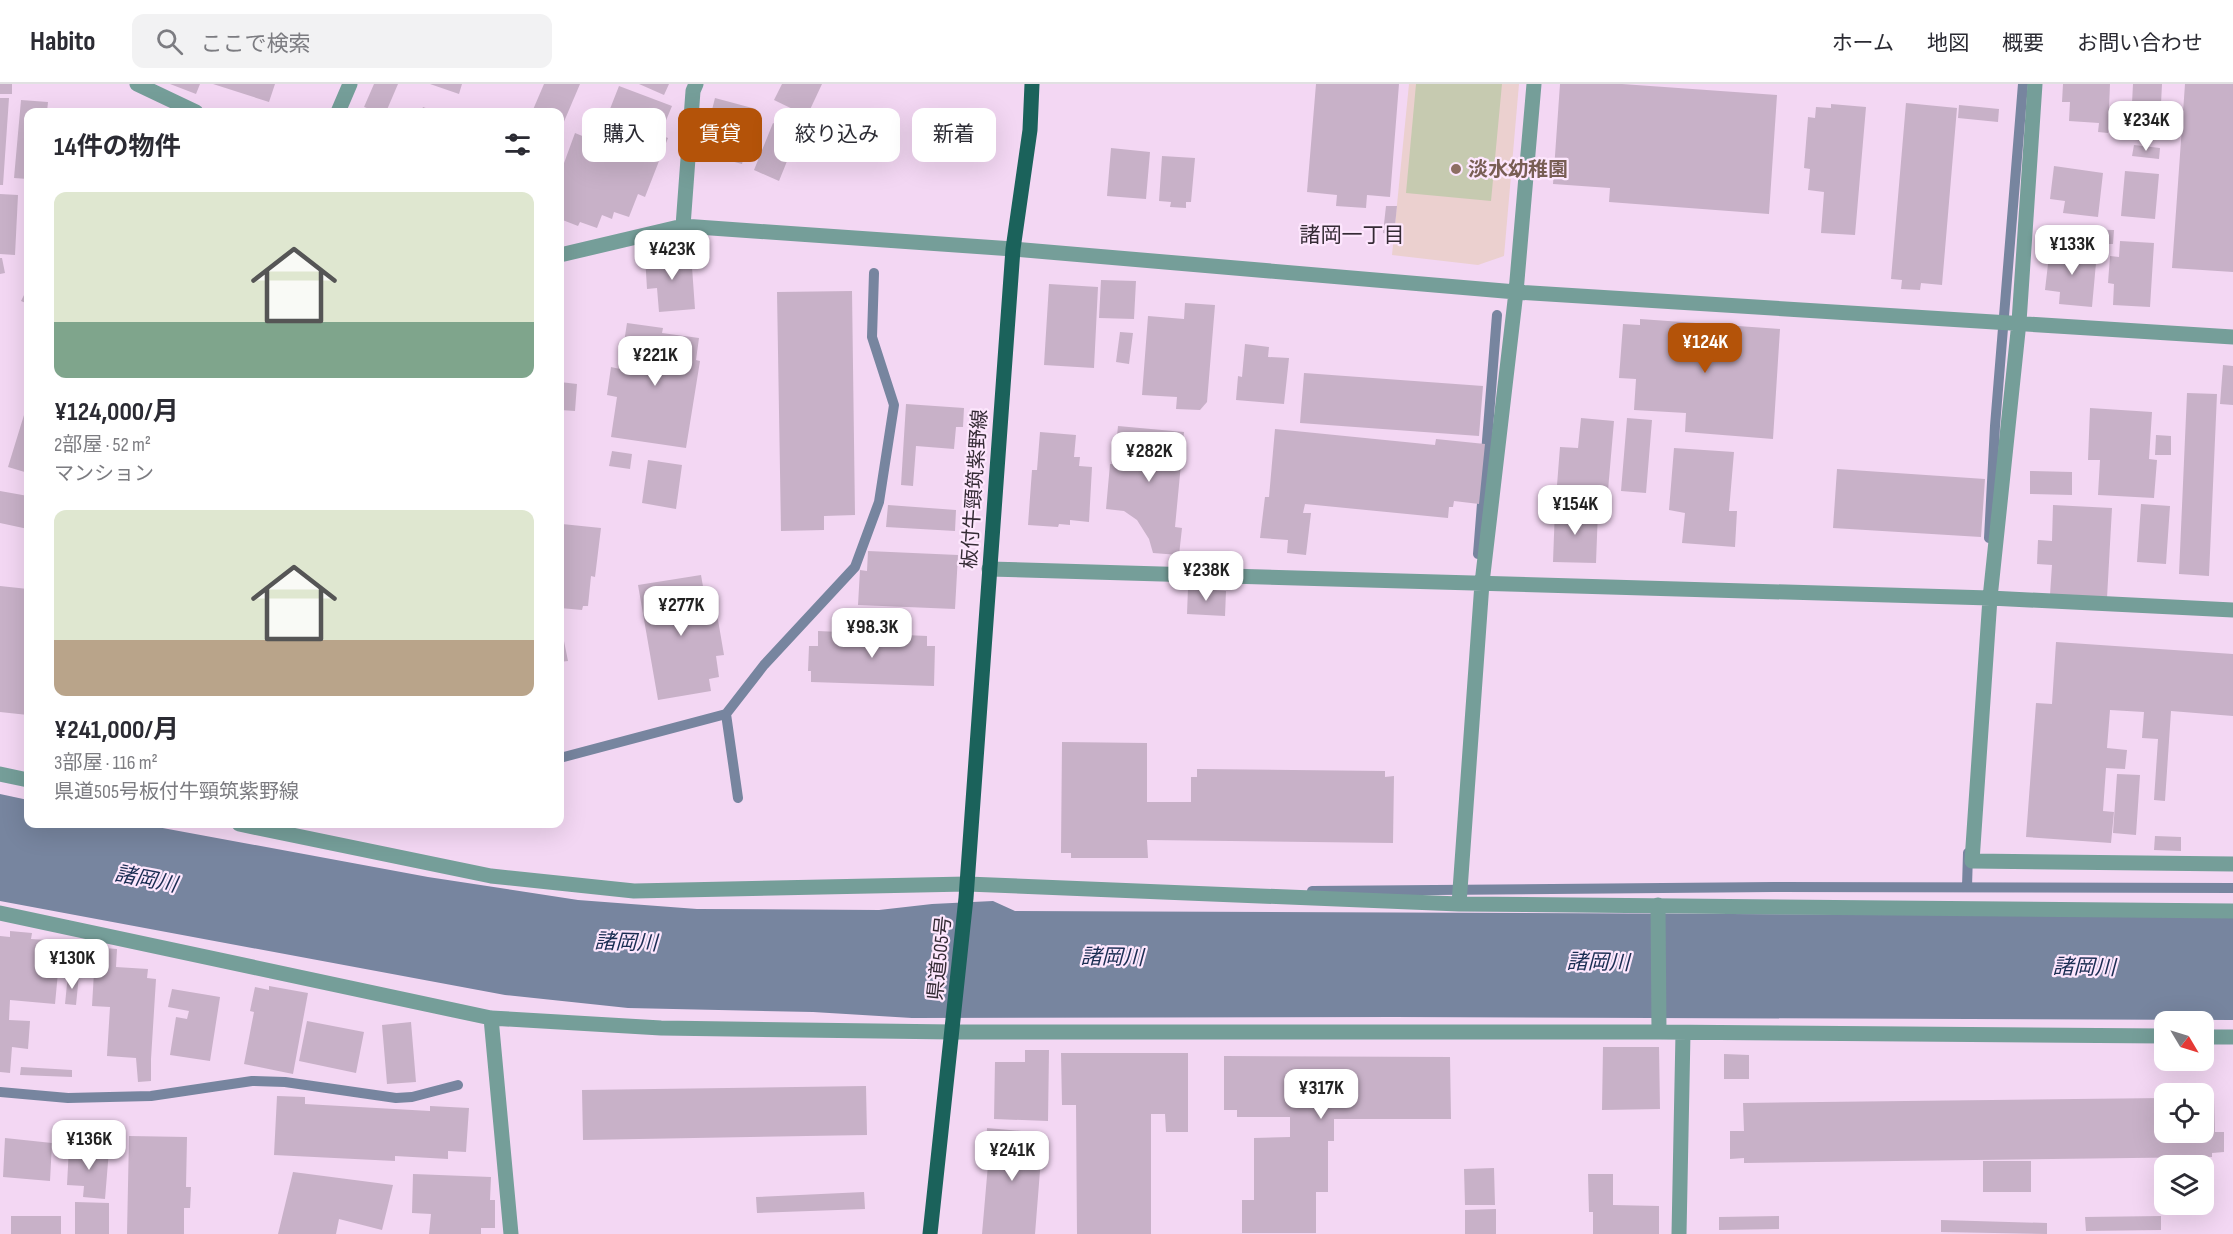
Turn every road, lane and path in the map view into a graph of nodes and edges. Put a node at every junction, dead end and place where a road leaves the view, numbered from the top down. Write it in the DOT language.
graph roads {
  1 [pos="137,84"];
  2 [pos="350,84"];
  3 [pos="696,84"];
  4 [pos="1032,84"];
  5 [pos="1534,84"];
  6 [pos="2035,84"];
  7 [pos="188,108"];
  8 [pos="340,108"];
  9 [pos="683,226"];
  10 [pos="1013,249"];
  11 [pos="564,254"];
  12 [pos="1516,292"];
  13 [pos="2019,322"];
  14 [pos="2233,337"];
  15 [pos="989,569"];
  16 [pos="1482,583"];
  17 [pos="1990,598"];
  18 [pos="2233,610"];
  19 [pos="0,774"];
  20 [pos="24,779"];
  21 [pos="258,828"];
  22 [pos="2233,864"];
  23 [pos="966,891"];
  24 [pos="1459,904"];
  25 [pos="1658,905"];
  26 [pos="2233,911"];
  27 [pos="0,914"];
  28 [pos="491,1018"];
  29 [pos="953,1027"];
  30 [pos="1659,1032"];
  31 [pos="1683,1032"];
  32 [pos="2154,1036"];
  33 [pos="2214,1037"];
  34 [pos="2233,1037"];
  35 [pos="511,1234"];
  36 [pos="930,1234"];
  37 [pos="1679,1234"];
  1 -- 7 [label="street"];
  2 -- 8 [label="street"];
  3 -- 9 [label="street"];
  4 -- 10 [label="main road, 板付牛頸筑紫野線"];
  5 -- 12 [label="street"];
  6 -- 13 [label="street"];
  9 -- 10 [label="street"];
  9 -- 11 [label="street"];
  10 -- 12 [label="street"];
  10 -- 15 [label="main road, 板付牛頸筑紫野線"];
  12 -- 13 [label="street"];
  12 -- 16 [label="street"];
  13 -- 14 [label="street"];
  13 -- 17 [label="street"];
  15 -- 16 [label="street"];
  15 -- 23 [label="main road, 板付牛頸筑紫野線"];
  16 -- 17 [label="street"];
  16 -- 24 [label="street"];
  17 -- 18 [label="street"];
  17 -- 22 [label="street"];
  19 -- 20 [label="street"];
  21 -- 23 [label="street"];
  23 -- 24 [label="street"];
  23 -- 29 [label="main road, 県道505号"];
  24 -- 25 [label="street"];
  25 -- 26 [label="street"];
  25 -- 30 [label="street"];
  27 -- 28 [label="street"];
  28 -- 29 [label="street"];
  28 -- 35 [label="street"];
  29 -- 30 [label="street"];
  29 -- 36 [label="main road, 県道505号"];
  30 -- 31 [label="street"];
  31 -- 32 [label="street"];
  31 -- 37 [label="street"];
  33 -- 34 [label="street"];
}
